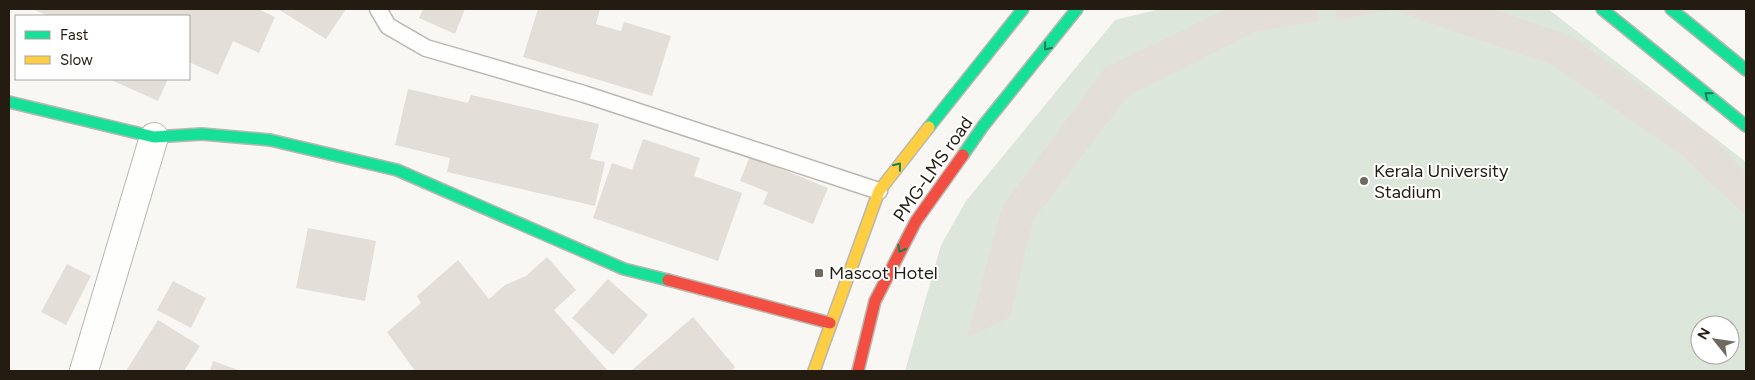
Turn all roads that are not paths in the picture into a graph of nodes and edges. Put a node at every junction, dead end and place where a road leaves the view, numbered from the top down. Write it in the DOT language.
graph roads {
  1 [pos="378,9"];
  2 [pos="1023,9"];
  3 [pos="1078,9"];
  4 [pos="1602,9"];
  5 [pos="1671,9"];
  6 [pos="1746,70"];
  7 [pos="9,102"];
  8 [pos="1746,126"];
  9 [pos="154,136"];
  10 [pos="878,191"];
  11 [pos="830,323"];
  12 [pos="84,371"];
  13 [pos="814,371"];
  14 [pos="858,371"];
  1 -- 10 [label="lane"];
  10 -- 2 [label="main road, PMG-LMS road, one-way"];
  3 -- 14 [label="main road, PMG-LMS road, one-way"];
  8 -- 4 [label="main road, one-way"];
  5 -- 6 [label="main road"];
  7 -- 9 [label="main road"];
  9 -- 11 [label="main road"];
  9 -- 12 [label="street"];
  10 -- 11 [label="main road, PMG-LMS road"];
  11 -- 13 [label="main road, PMG-LMS road"];
}
